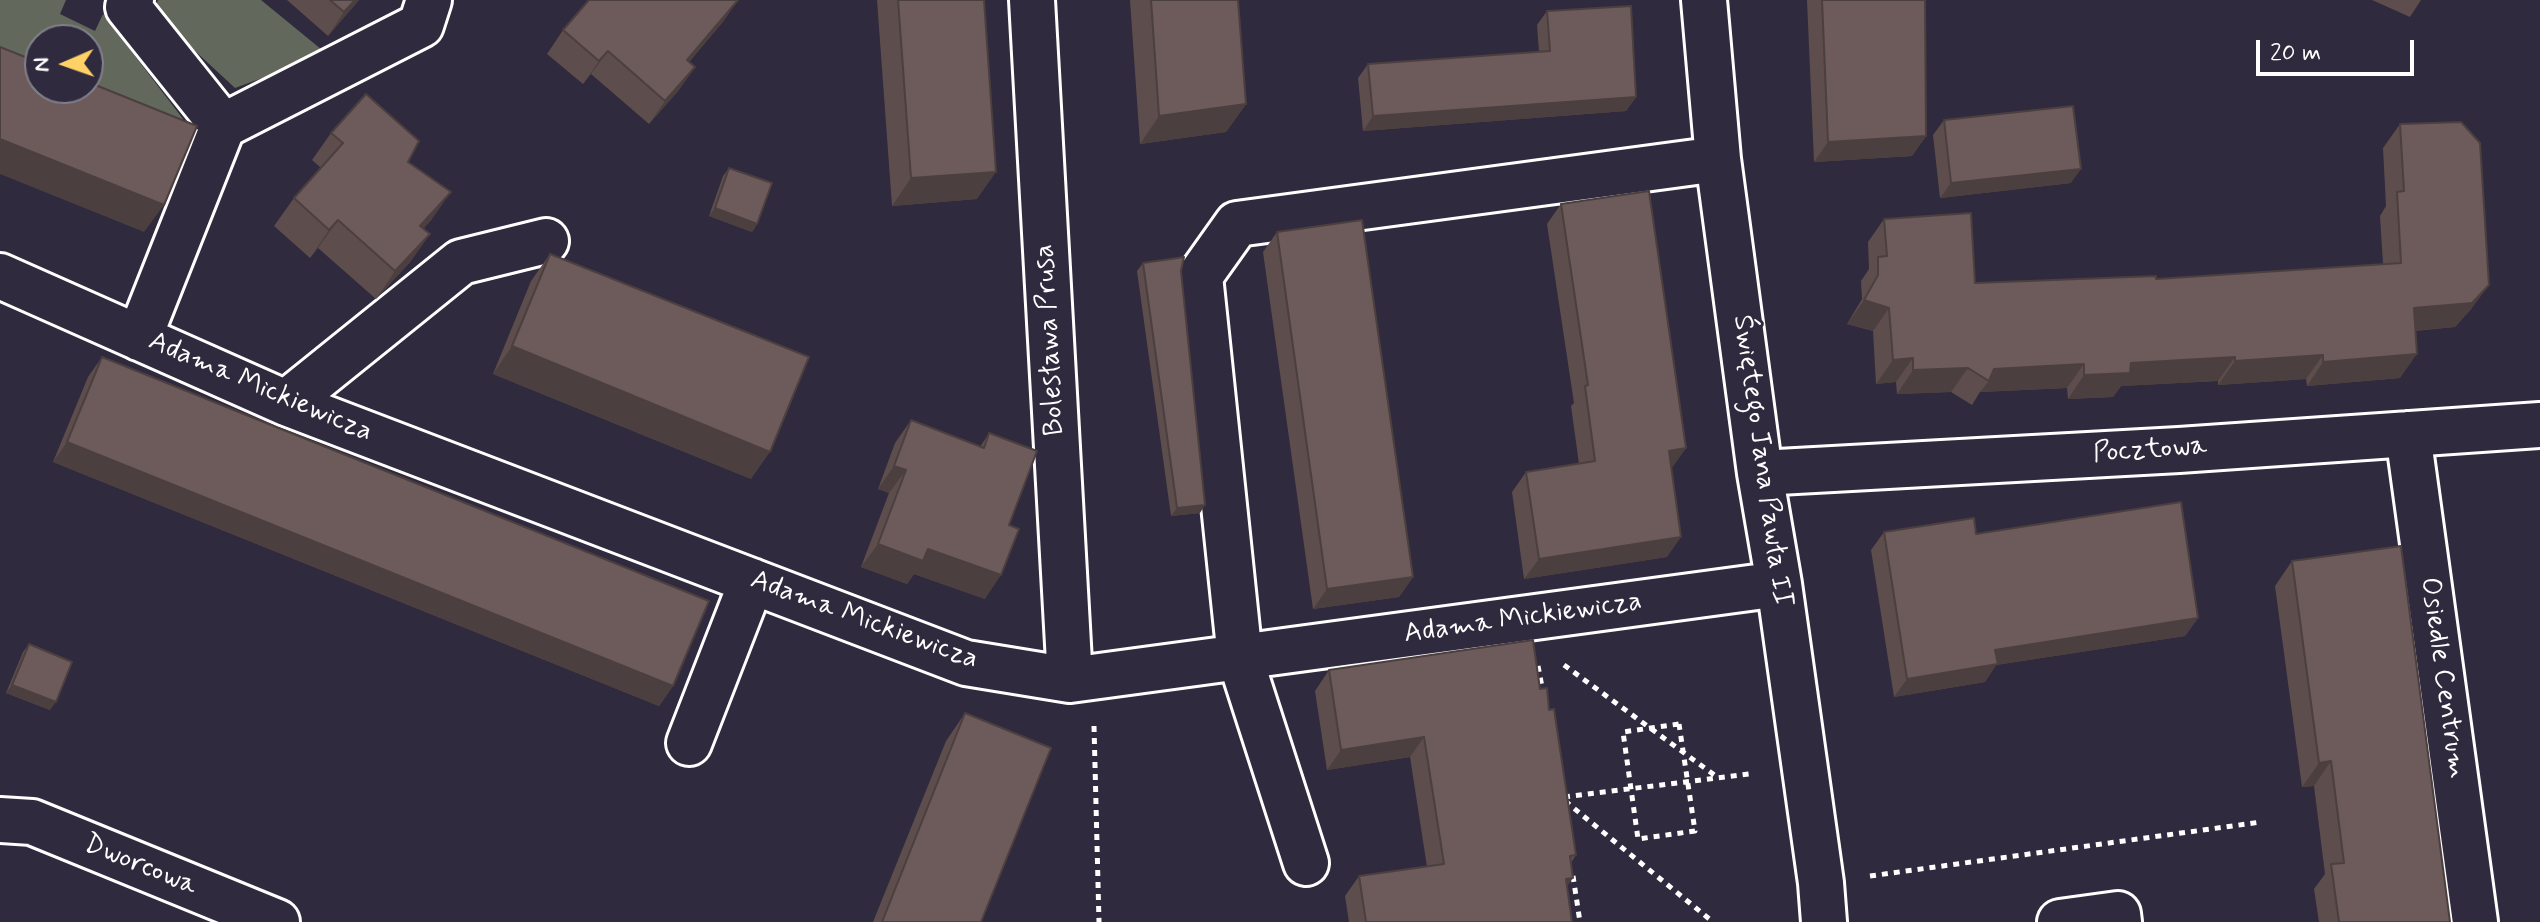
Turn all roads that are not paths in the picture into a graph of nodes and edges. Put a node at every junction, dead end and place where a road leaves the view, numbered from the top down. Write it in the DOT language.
graph roads {
  1 [pos="131,0"];
  2 [pos="429,0"];
  3 [pos="1032,0"];
  4 [pos="1704,0"];
  5 [pos="223,126"];
  6 [pos="1718,159"];
  7 [pos="546,241"];
  8 [pos="0,276"];
  9 [pos="139,338"];
  10 [pos="286,403"];
  11 [pos="2540,425"];
  12 [pos="2408,434"];
  13 [pos="1760,473"];
  14 [pos="752,581"];
  15 [pos="1779,584"];
  16 [pos="1240,658"];
  17 [pos="1082,678"];
  18 [pos="689,743"];
  19 [pos="0,820"];
  20 [pos="1306,863"];
  21 [pos="1823,902"];
  22 [pos="277,922"];
  23 [pos="2060,922"];
  24 [pos="2119,922"];
  25 [pos="2475,922"];
  1 -- 5 [label="street"];
  2 -- 5 [label="street"];
  3 -- 17 [label="street, Bolesława Prusa"];
  4 -- 6 [label="street, Świętego Jana Pawła II"];
  5 -- 9 [label="street"];
  6 -- 13 [label="street, Świętego Jana Pawła II"];
  6 -- 16 [label="street"];
  7 -- 10 [label="street"];
  8 -- 9 [label="street, Adama Mickiewicza"];
  9 -- 10 [label="street, Adama Mickiewicza"];
  10 -- 14 [label="street, Adama Mickiewicza"];
  11 -- 12 [label="street, Pocztowa"];
  12 -- 13 [label="street, Pocztowa"];
  12 -- 25 [label="street, Osiedle Centrum"];
  13 -- 15 [label="street, Świętego Jana Pawła II"];
  14 -- 17 [label="street, Adama Mickiewicza"];
  14 -- 18 [label="street"];
  15 -- 16 [label="street, Adama Mickiewicza"];
  15 -- 21 [label="street, Świętego Jana Pawła II"];
  16 -- 17 [label="street, Adama Mickiewicza"];
  16 -- 20 [label="street"];
  19 -- 22 [label="street, Dworcowa"];
  23 -- 24 [label="street"];
}
